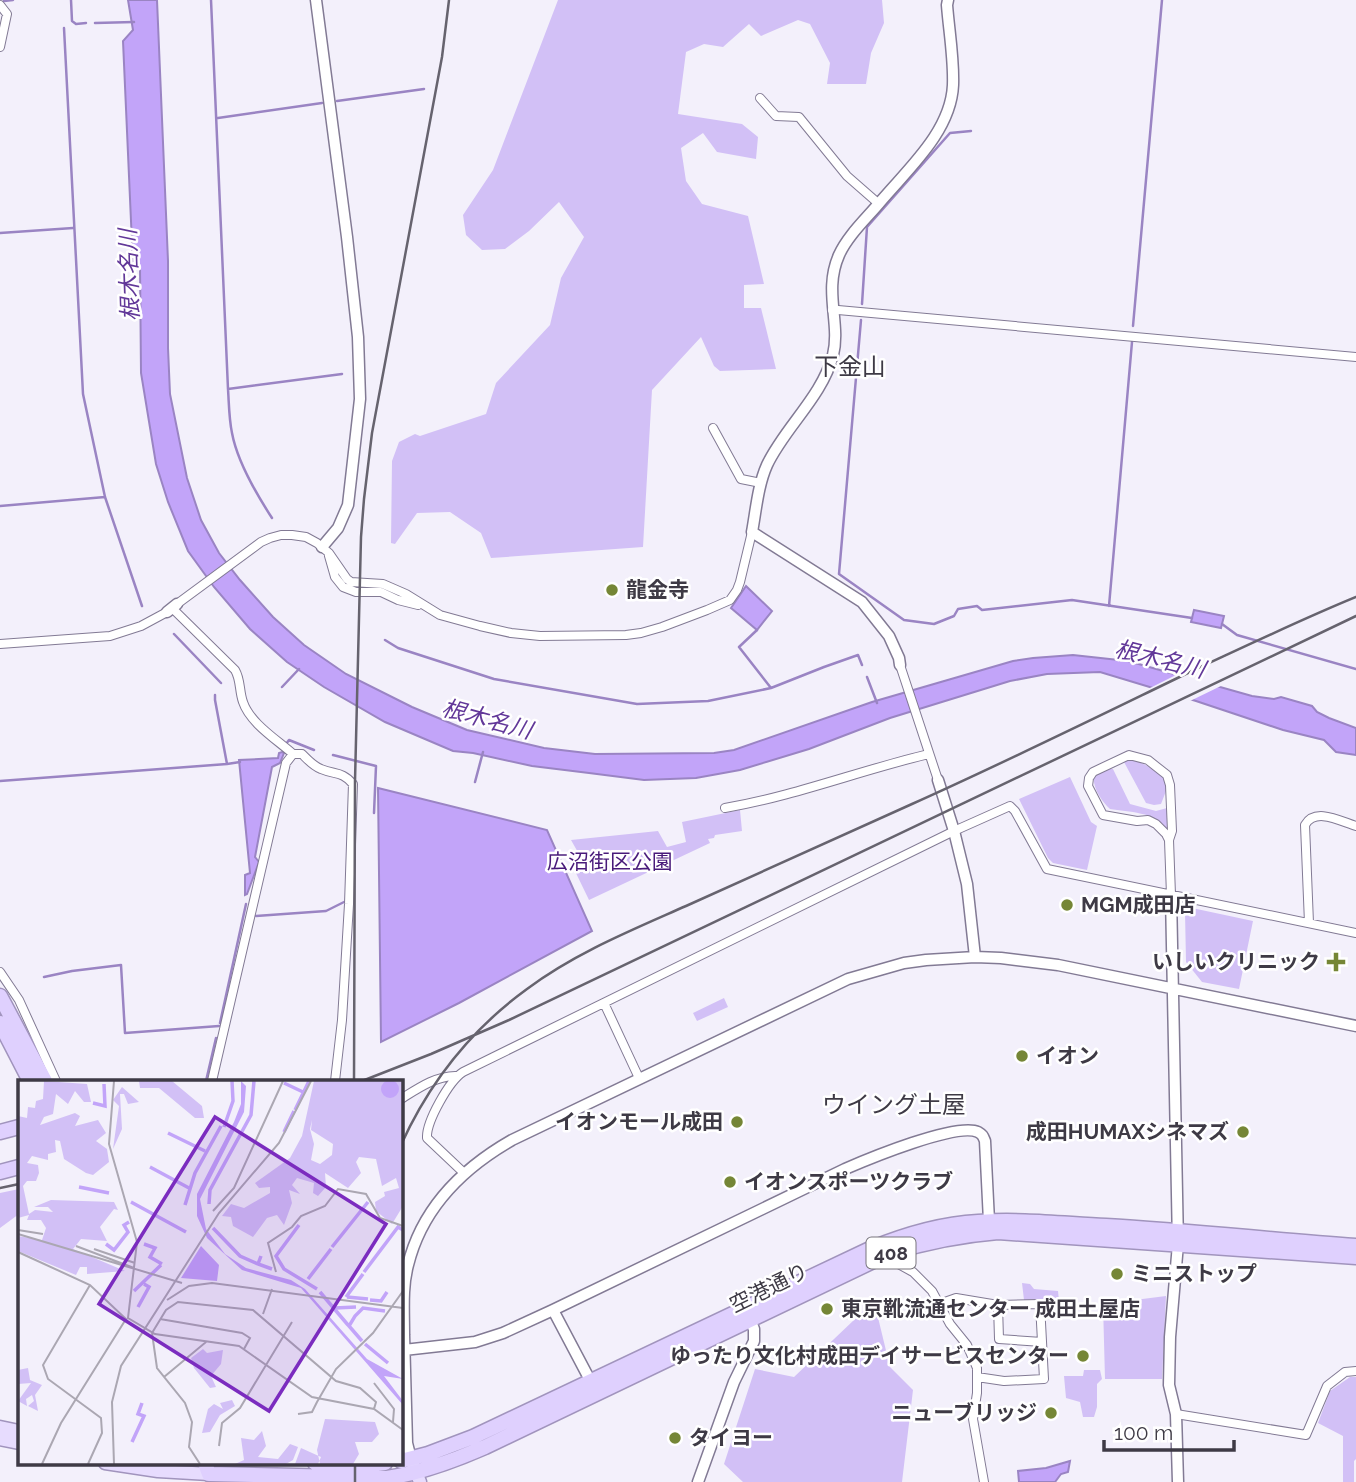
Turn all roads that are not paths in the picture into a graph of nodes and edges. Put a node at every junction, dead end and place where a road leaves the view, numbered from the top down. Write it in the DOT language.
graph roads {
  1 [pos="316,0"];
  2 [pos="948,0"];
  3 [pos="0,5"];
  4 [pos="0,47"];
  5 [pos="760,98"];
  6 [pos="879,204"];
  7 [pos="832,310"];
  8 [pos="1356,357"];
  9 [pos="713,428"];
  10 [pos="761,483"];
  11 [pos="752,532"];
  12 [pos="325,550"];
  13 [pos="172,608"];
  14 [pos="0,644"];
  15 [pos="900,665"];
  16 [pos="287,749"];
  17 [pos="927,749"];
  18 [pos="938,780"];
  19 [pos="725,808"];
  20 [pos="1356,826"];
  21 [pos="954,831"];
  22 [pos="1169,840"];
  23 [pos="1171,895"];
  24 [pos="1309,923"];
  25 [pos="1356,933"];
  26 [pos="975,957"];
  27 [pos="0,972"];
  28 [pos="1173,989"];
  29 [pos="0,996"];
  30 [pos="604,1003"];
  31 [pos="0,1023"];
  32 [pos="1356,1026"];
  33 [pos="457,1076"];
  34 [pos="639,1078"];
  35 [pos="29,1080"];
  36 [pos="43,1080"];
  37 [pos="56,1080"];
  38 [pos="212,1080"];
  39 [pos="335,1080"];
  40 [pos="402,1098"];
  41 [pos="18,1127"];
  42 [pos="0,1132"];
  43 [pos="18,1167"];
  44 [pos="0,1172"];
  45 [pos="464,1173"];
  46 [pos="989,1221"];
  47 [pos="1178,1237"];
  48 [pos="1356,1246"];
  49 [pos="880,1251"];
  50 [pos="1356,1257"];
  51 [pos="939,1304"];
  52 [pos="998,1305"];
  53 [pos="553,1310"];
  54 [pos="748,1314"];
  55 [pos="1042,1342"];
  56 [pos="404,1350"];
  57 [pos="1356,1371"];
  58 [pos="977,1377"];
  59 [pos="591,1382"];
  60 [pos="1176,1414"];
  61 [pos="0,1427"];
  62 [pos="18,1431"];
  63 [pos="0,1439"];
  64 [pos="18,1443"];
  65 [pos="112,1464"];
  66 [pos="342,1464"];
  67 [pos="378,1464"];
  68 [pos="412,1469"];
  69 [pos="215,1473"];
  70 [pos="328,1480"];
  71 [pos="698,1482"];
  72 [pos="984,1482"];
  73 [pos="1178,1482"];
  1 -- 12 [label="street"];
  2 -- 6 [label="street"];
  3 -- 4 [label="street"];
  5 -- 6 [label="street"];
  6 -- 7 [label="street"];
  7 -- 8 [label="street"];
  7 -- 10 [label="street"];
  9 -- 10 [label="street"];
  10 -- 11 [label="street"];
  11 -- 12 [label="street"];
  11 -- 15 [label="street"];
  12 -- 13 [label="street"];
  13 -- 14 [label="street"];
  13 -- 16 [label="street"];
  15 -- 17 [label="street"];
  16 -- 38 [label="street"];
  16 -- 39 [label="street"];
  17 -- 18 [label="street"];
  17 -- 19 [label="street"];
  18 -- 21 [label="street"];
  20 -- 24 [label="street"];
  21 -- 23 [label="street"];
  21 -- 26 [label="street"];
  21 -- 30 [label="street"];
  22 -- 22 [label="street"];
  22 -- 23 [label="street"];
  23 -- 24 [label="street"];
  23 -- 28 [label="street"];
  24 -- 25 [label="street"];
  26 -- 28 [label="street"];
  26 -- 34 [label="street"];
  27 -- 37 [label="street"];
  28 -- 32 [label="street"];
  28 -- 47 [label="street"];
  29 -- 36 [label="highway"];
  30 -- 33 [label="street"];
  30 -- 34 [label="street"];
  31 -- 35 [label="highway"];
  33 -- 40 [label="street"];
  33 -- 45 [label="street"];
  34 -- 45 [label="street"];
  41 -- 42 [label="highway"];
  43 -- 44 [label="highway"];
  45 -- 56 [label="street"];
  46 -- 47 [label="highway, 空港通り / 408"];
  46 -- 49 [label="highway, 空港通り / 408"];
  46 -- 53 [label="street"];
  47 -- 48 [label="highway, 空港通り / 408"];
  47 -- 49 [label="highway, 空港通り / 408"];
  47 -- 50 [label="highway, 空港通り / 408"];
  47 -- 60 [label="street"];
  49 -- 51 [label="street"];
  49 -- 54 [label="highway, 空港通り / 408"];
  51 -- 52 [label="street"];
  51 -- 58 [label="street"];
  52 -- 55 [label="street"];
  52 -- 55 [label="street"];
  53 -- 56 [label="street"];
  53 -- 59 [label="street"];
  54 -- 59 [label="highway, 空港通り / 408"];
  54 -- 68 [label="highway, 空港通り / 408"];
  54 -- 71 [label="street"];
  55 -- 58 [label="street"];
  56 -- 68 [label="street"];
  57 -- 60 [label="street"];
  58 -- 72 [label="street"];
  59 -- 68 [label="highway, 空港通り / 408"];
  60 -- 73 [label="street"];
  61 -- 62 [label="main road"];
  63 -- 64 [label="main road"];
  65 -- 69 [label="main road"];
  66 -- 67 [label="highway"];
  68 -- 70 [label="highway, 空港通り / 408"];
  69 -- 70 [label="highway, 空港通り / 408"];
}
